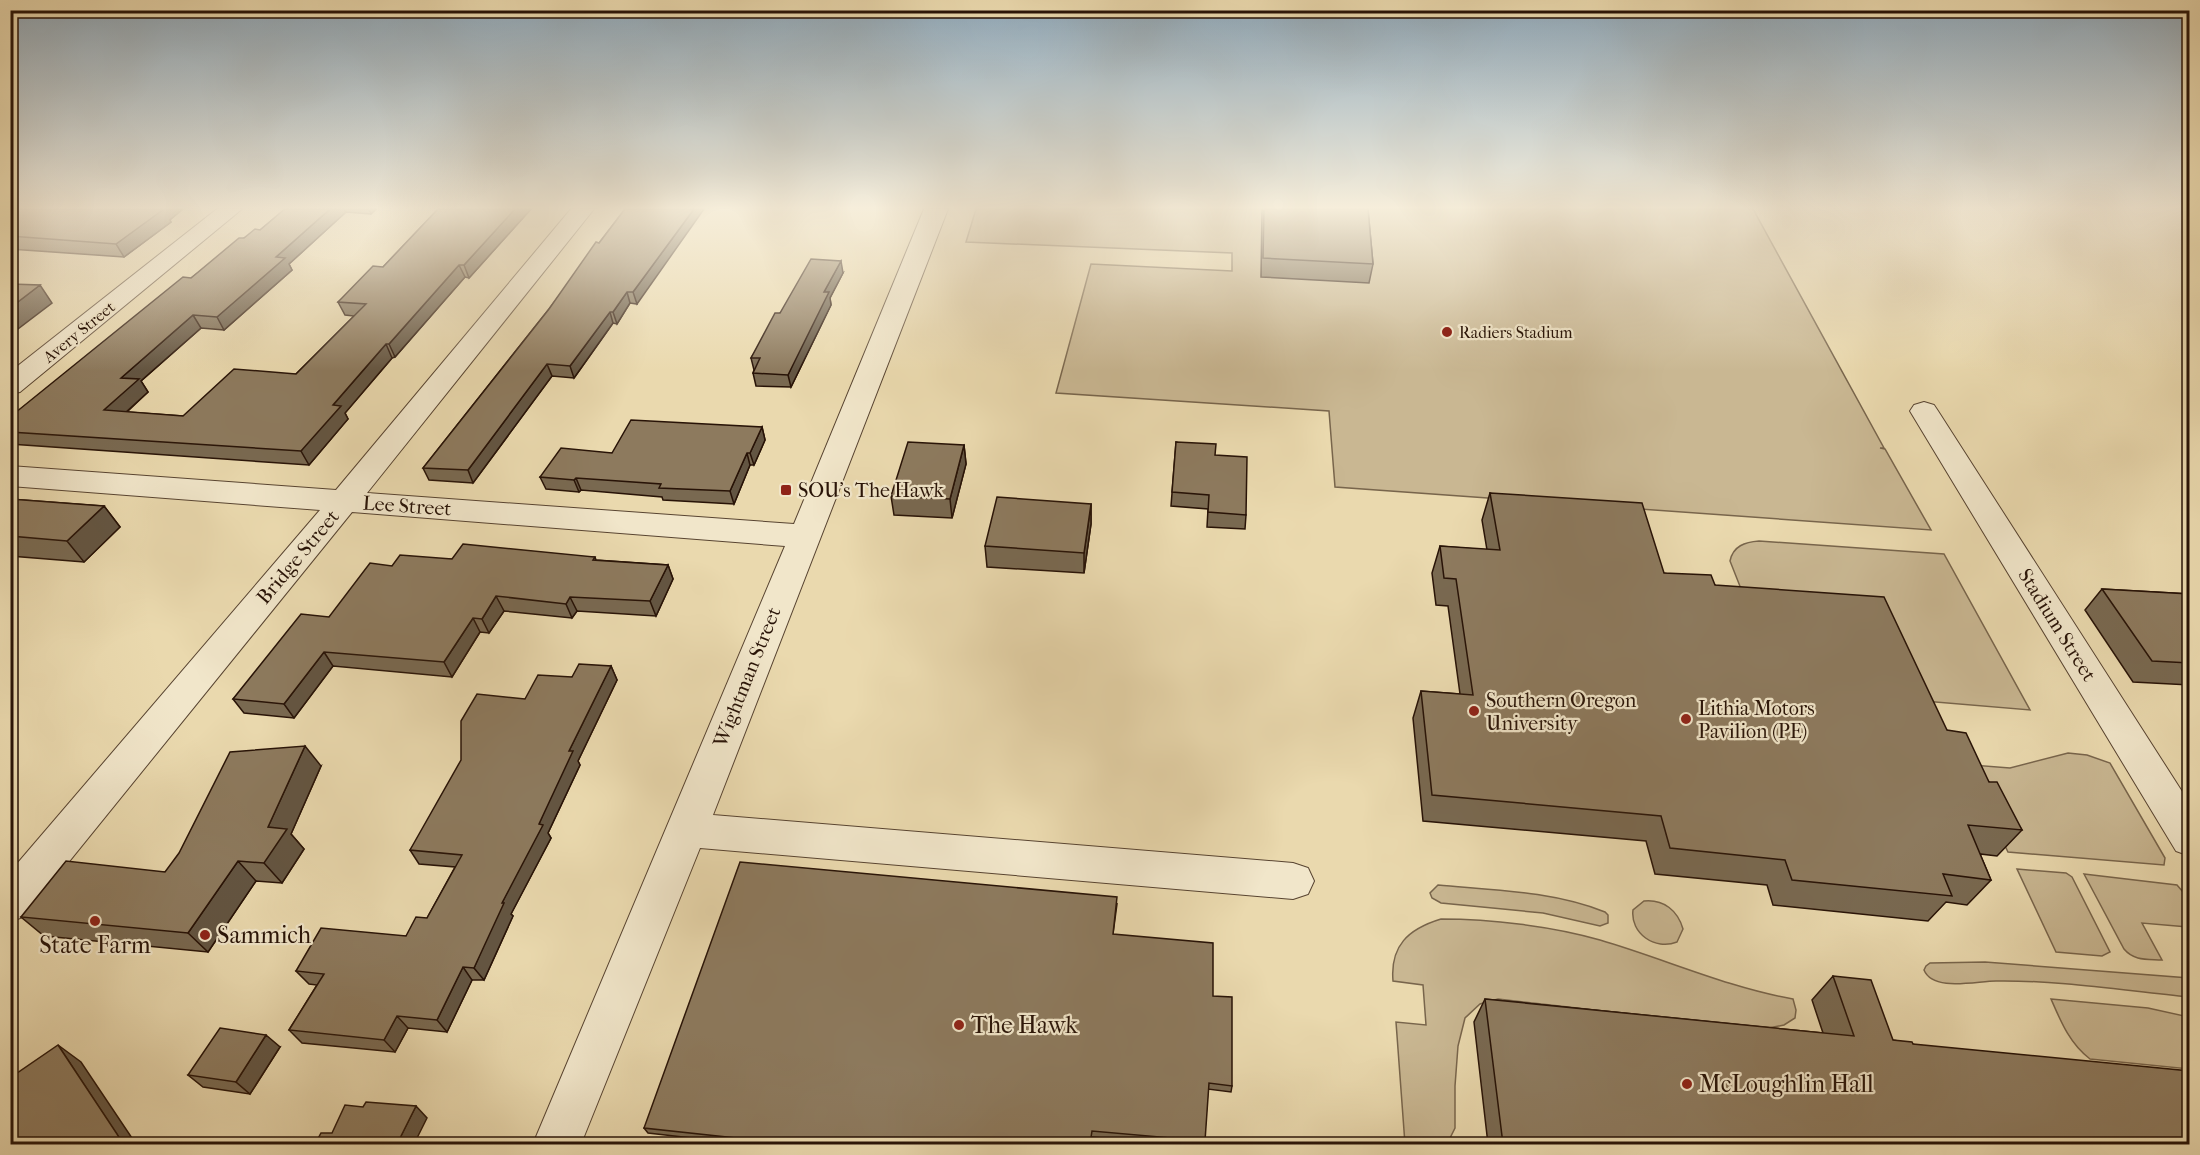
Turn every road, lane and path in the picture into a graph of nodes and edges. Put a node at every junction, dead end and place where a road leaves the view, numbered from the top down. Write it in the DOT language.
graph roads {
  1 [pos="164,263"];
  2 [pos="539,263"];
  3 [pos="914,263"];
  4 [pos="10,386"];
  5 [pos="1924,411"];
  6 [pos="10,476"];
  7 [pos="344,501"];
  8 [pos="803,536"];
  9 [pos="687,830"];
  10 [pos="2190,839"];
  11 [pos="1293,881"];
  12 [pos="10,903"];
  13 [pos="557,1144"];
  1 -- 4 [label="street, Avery Street"];
  2 -- 7 [label="street, Bridge Street"];
  3 -- 8 [label="street, Wightman Street"];
  5 -- 10 [label="street, Stadium Street"];
  6 -- 7 [label="street, Lee Street"];
  7 -- 8 [label="street, Lee Street"];
  7 -- 12 [label="street, Bridge Street"];
  8 -- 9 [label="street, Wightman Street"];
  9 -- 11 [label="street"];
  9 -- 13 [label="street, Wightman Street"];
}
